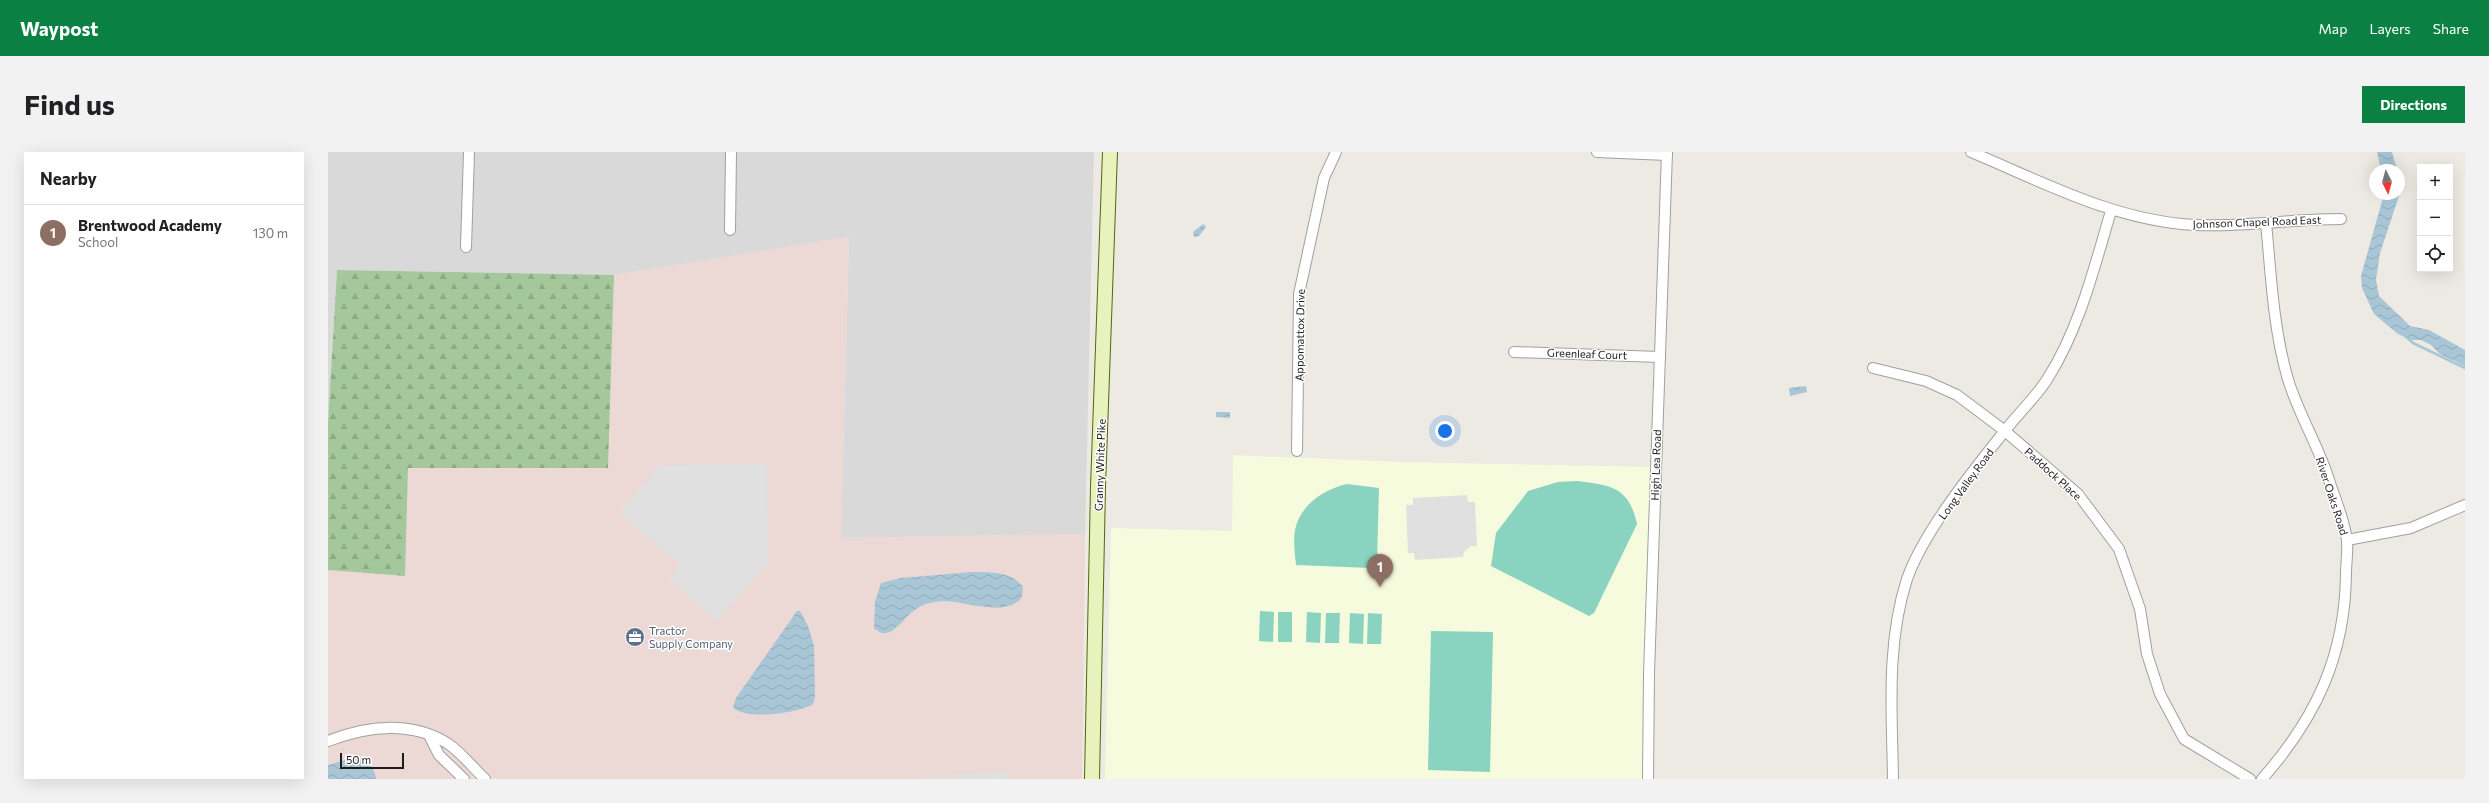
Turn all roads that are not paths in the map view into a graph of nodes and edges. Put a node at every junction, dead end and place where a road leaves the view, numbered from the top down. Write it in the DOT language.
graph roads {
  1 [pos="468,152"];
  2 [pos="731,152"];
  3 [pos="1110,152"];
  4 [pos="1336,152"];
  5 [pos="1597,152"];
  6 [pos="1971,152"];
  7 [pos="1667,153"];
  8 [pos="2111,211"];
  9 [pos="2341,219"];
  10 [pos="2266,223"];
  11 [pos="730,230"];
  12 [pos="466,247"];
  13 [pos="1514,352"];
  14 [pos="1660,357"];
  15 [pos="1873,368"];
  16 [pos="2005,431"];
  17 [pos="1297,451"];
  18 [pos="2465,505"];
  19 [pos="2347,540"];
  20 [pos="428,735"];
  21 [pos="328,741"];
  22 [pos="464,779"];
  23 [pos="485,779"];
  24 [pos="1092,779"];
  25 [pos="1648,779"];
  26 [pos="1893,779"];
  27 [pos="2250,779"];
  28 [pos="2262,779"];
  1 -- 12 [label="street"];
  2 -- 11 [label="street"];
  3 -- 24 [label="main road, Granny White Pike"];
  4 -- 17 [label="street, Appomattox Drive"];
  5 -- 7 [label="street"];
  6 -- 8 [label="street, Johnson Chapel Road East"];
  7 -- 14 [label="street, High Lea Road"];
  8 -- 10 [label="street, Johnson Chapel Road East"];
  8 -- 16 [label="street, Long Valley Road"];
  9 -- 10 [label="street, Johnson Chapel Road East"];
  10 -- 19 [label="street, River Oaks Road"];
  13 -- 14 [label="street, Greenleaf Court"];
  14 -- 25 [label="street, High Lea Road"];
  15 -- 16 [label="street, Paddock Place"];
  16 -- 26 [label="street, Long Valley Road"];
  16 -- 27 [label="street, Paddock Place"];
  18 -- 19 [label="street"];
  19 -- 28 [label="street, River Oaks Road"];
  20 -- 21 [label="street"];
  20 -- 22 [label="street"];
  20 -- 23 [label="street"];
}
